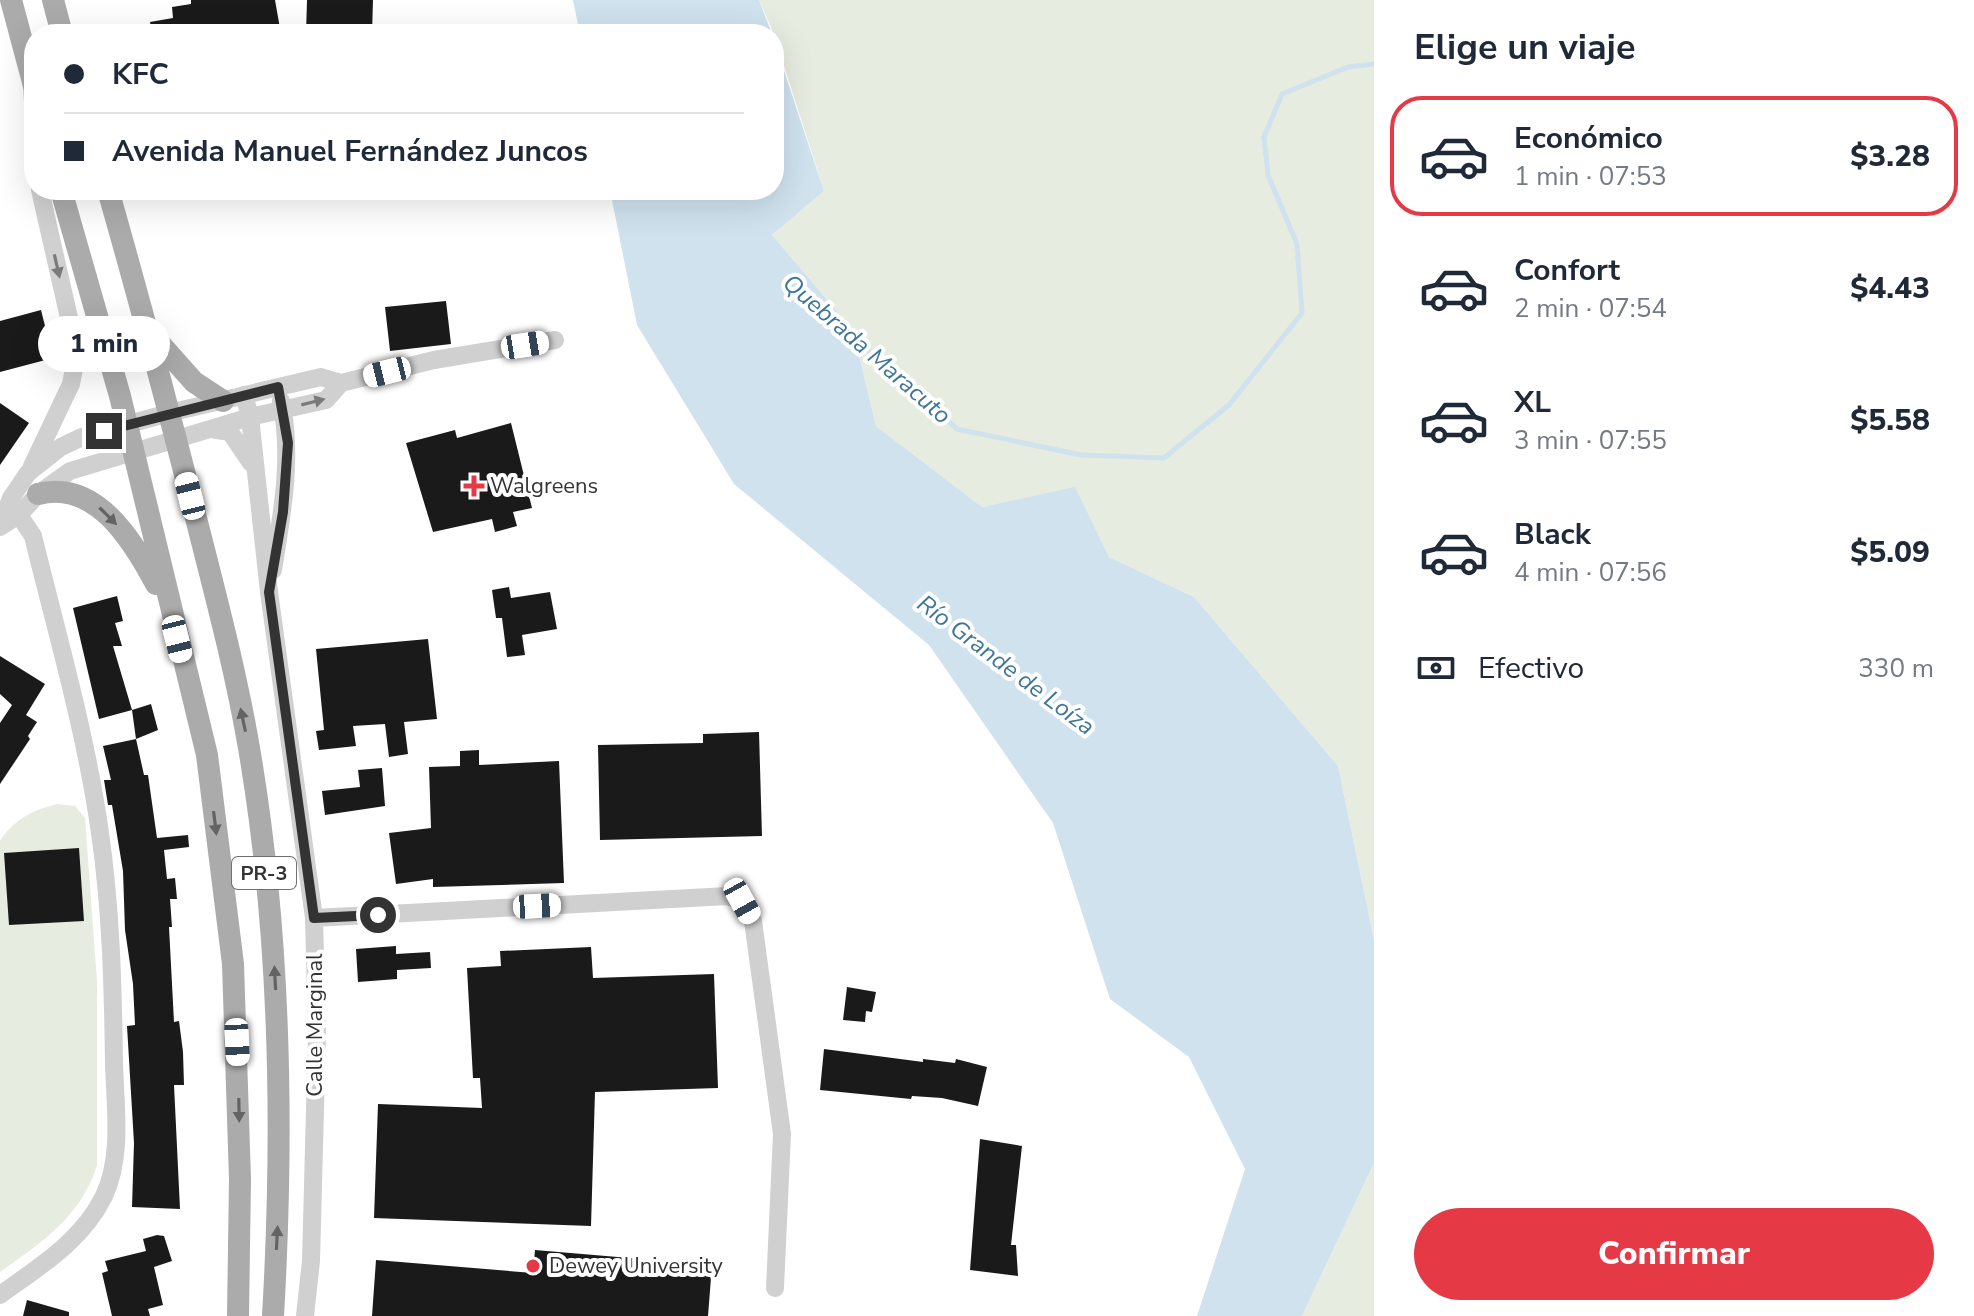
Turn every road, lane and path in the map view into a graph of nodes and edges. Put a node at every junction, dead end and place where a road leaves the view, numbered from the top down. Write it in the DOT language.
graph roads {
  1 [pos="11,0"];
  2 [pos="53,0"];
  3 [pos="59,24"];
  4 [pos="24,51"];
  5 [pos="42,200"];
  6 [pos="64,200"];
  7 [pos="111,200"];
  8 [pos="147,328"];
  9 [pos="555,340"];
  10 [pos="341,383"];
  11 [pos="278,387"];
  12 [pos="234,398"];
  13 [pos="283,410"];
  14 [pos="169,413"];
  15 [pos="250,417"];
  16 [pos="126,426"];
  17 [pos="211,429"];
  18 [pos="176,440"];
  19 [pos="133,452"];
  20 [pos="257,475"];
  21 [pos="33,484"];
  22 [pos="13,511"];
  23 [pos="0,527"];
  24 [pos="269,592"];
  25 [pos="170,610"];
  26 [pos="314,918"];
  27 [pos="775,1288"];
  28 [pos="0,1295"];
  29 [pos="238,1316"];
  30 [pos="273,1316"];
  31 [pos="305,1316"];
  1 -- 4 [label="main road"];
  2 -- 3 [label="main road"];
  5 -- 21 [label="street, one-way"];
  6 -- 16 [label="main road, PR-3"];
  7 -- 8 [label="main road, PR-3"];
  8 -- 12 [label="main road"];
  8 -- 14 [label="main road, PR-3"];
  9 -- 10 [label="street"];
  10 -- 11 [label="street"];
  13 -- 10 [label="street, one-way"];
  11 -- 12 [label="street"];
  11 -- 13 [label="street, Calle Marginal"];
  12 -- 14 [label="street"];
  12 -- 15 [label="street, Calle Marginal"];
  13 -- 15 [label="street"];
  13 -- 24 [label="street, Calle Marginal"];
  14 -- 16 [label="street"];
  14 -- 18 [label="main road, PR-3"];
  15 -- 17 [label="street"];
  15 -- 20 [label="street, Calle Marginal"];
  16 -- 19 [label="main road, PR-3"];
  16 -- 21 [label="street"];
  17 -- 18 [label="street"];
  17 -- 20 [label="street"];
  18 -- 19 [label="street"];
  30 -- 18 [label="main road, PR-3, one-way"];
  19 -- 21 [label="street"];
  19 -- 25 [label="main road, PR-3"];
  20 -- 24 [label="street, Calle Marginal"];
  21 -- 22 [label="street"];
  21 -- 25 [label="main road, one-way"];
  22 -- 23 [label="street"];
  22 -- 28 [label="street"];
  24 -- 26 [label="street, Calle Marginal"];
  25 -- 29 [label="main road, PR-3, one-way"];
  26 -- 27 [label="street"];
  26 -- 31 [label="street, Calle Marginal"];
}
